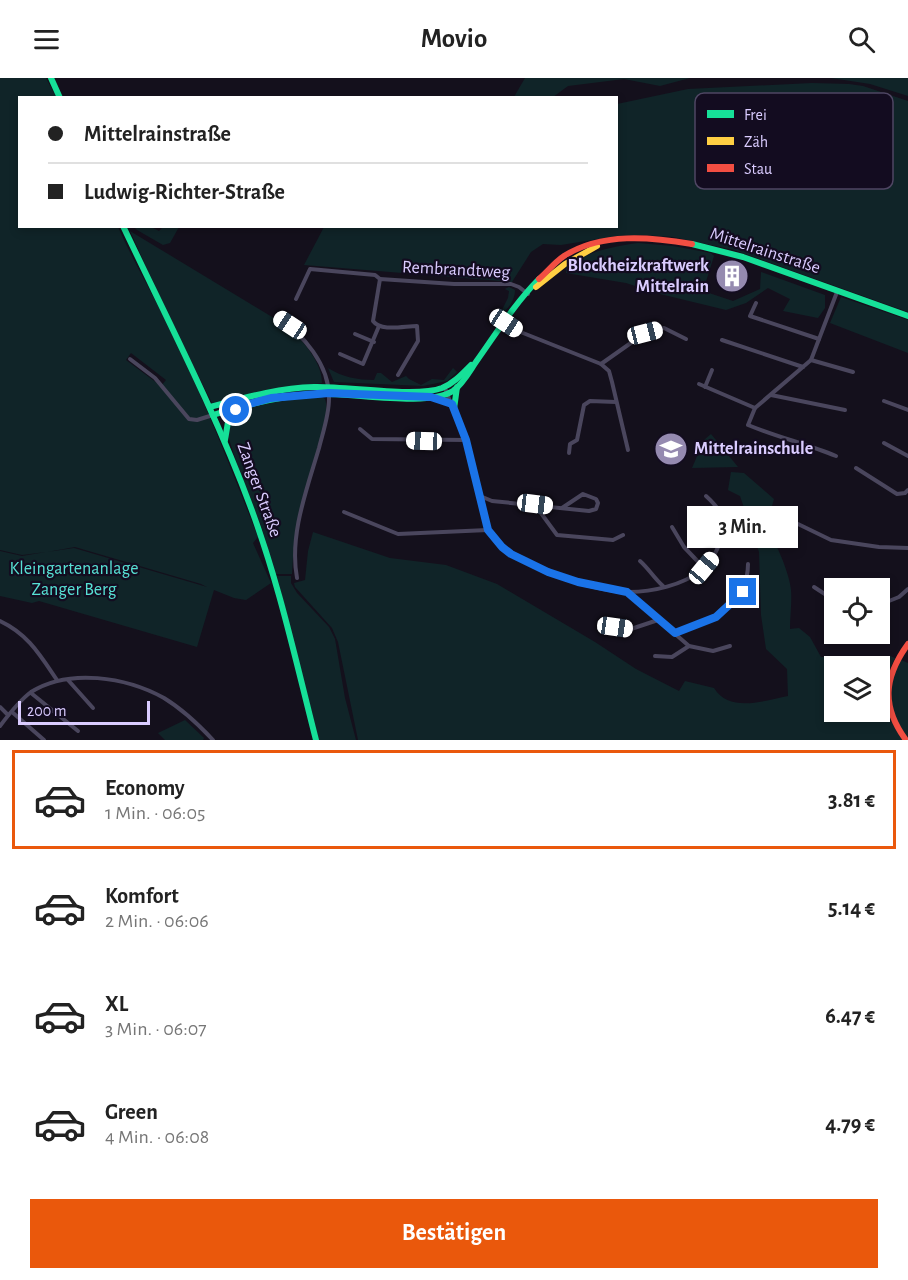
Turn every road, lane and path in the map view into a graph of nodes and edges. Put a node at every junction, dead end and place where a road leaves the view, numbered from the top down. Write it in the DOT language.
graph roads {
  1 [pos="51,78"];
  2 [pos="59,96"];
  3 [pos="124,228"];
  4 [pos="380,279"];
  5 [pos="838,291"];
  6 [pos="528,294"];
  7 [pos="296,299"];
  8 [pos="756,303"];
  9 [pos="277,316"];
  10 [pos="908,316"];
  11 [pos="506,323"];
  12 [pos="379,326"];
  13 [pos="355,333"];
  14 [pos="686,339"];
  15 [pos="819,339"];
  16 [pos="722,340"];
  17 [pos="374,342"];
  18 [pos="340,354"];
  19 [pos="478,358"];
  20 [pos="130,359"];
  21 [pos="811,360"];
  22 [pos="601,364"];
  23 [pos="803,367"];
  24 [pos="712,370"];
  25 [pos="853,372"];
  26 [pos="398,375"];
  27 [pos="699,384"];
  28 [pos="457,387"];
  29 [pos="705,387"];
  30 [pos="328,390"];
  31 [pos="446,391"];
  32 [pos="770,394"];
  33 [pos="431,397"];
  34 [pos="884,401"];
  35 [pos="616,402"];
  36 [pos="453,406"];
  37 [pos="210,407"];
  38 [pos="238,407"];
  39 [pos="755,408"];
  40 [pos="845,410"];
  41 [pos="908,410"];
  42 [pos="213,415"];
  43 [pos="360,429"];
  44 [pos="225,440"];
  45 [pos="466,440"];
  46 [pos="884,443"];
  47 [pos="628,450"];
  48 [pos="569,453"];
  49 [pos="836,456"];
  50 [pos="908,456"];
  51 [pos="856,468"];
  52 [pos="908,490"];
  53 [pos="480,496"];
  54 [pos="706,496"];
  55 [pos="535,504"];
  56 [pos="562,508"];
  57 [pos="344,512"];
  58 [pos="729,522"];
  59 [pos="798,524"];
  60 [pos="672,527"];
  61 [pos="488,530"];
  62 [pos="725,531"];
  63 [pos="623,535"];
  64 [pos="908,548"];
  65 [pos="640,561"];
  66 [pos="748,564"];
  67 [pos="704,568"];
  68 [pos="297,578"];
  69 [pos="664,587"];
  70 [pos="813,587"];
  71 [pos="908,588"];
  72 [pos="627,592"];
  73 [pos="824,594"];
  74 [pos="890,600"];
  75 [pos="658,620"];
  76 [pos="0,621"];
  77 [pos="615,627"];
  78 [pos="675,633"];
  79 [pos="908,644"];
  80 [pos="689,646"];
  81 [pos="730,646"];
  82 [pos="655,656"];
  83 [pos="68,679"];
  84 [pos="57,680"];
  85 [pos="31,693"];
  86 [pos="0,707"];
  87 [pos="93,708"];
  88 [pos="10,713"];
  89 [pos="0,726"];
  90 [pos="78,731"];
  91 [pos="44,740"];
  92 [pos="213,740"];
  93 [pos="315,740"];
  94 [pos="906,740"];
  1 -- 2 [label="street"];
  3 -- 37 [label="street, Zanger Straße"];
  4 -- 6 [label="street, Rembrandtweg"];
  4 -- 7 [label="street, Rembrandtweg"];
  4 -- 12 [label="street, Rembrandtweg"];
  5 -- 6 [label="street, Mittelrainstraße"];
  5 -- 10 [label="street, Mittelrainstraße"];
  5 -- 15 [label="street"];
  6 -- 11 [label="street, Mittelrainstraße"];
  8 -- 15 [label="street"];
  9 -- 30 [label="street"];
  11 -- 19 [label="street, Mittelrainstraße"];
  11 -- 22 [label="street"];
  12 -- 17 [label="street, Rembrandtweg"];
  12 -- 26 [label="street"];
  13 -- 17 [label="street"];
  14 -- 22 [label="street"];
  15 -- 21 [label="street"];
  16 -- 23 [label="street"];
  17 -- 18 [label="street, Rembrandtweg"];
  19 -- 28 [label="street, Mittelrainstraße"];
  19 -- 31 [label="street, Mittelrainstraße"];
  20 -- 42 [label="street"];
  21 -- 23 [label="street"];
  21 -- 25 [label="street"];
  22 -- 35 [label="street"];
  23 -- 32 [label="street"];
  24 -- 29 [label="street"];
  27 -- 29 [label="street"];
  28 -- 31 [label="street, Mittelrainstraße"];
  28 -- 36 [label="street"];
  29 -- 39 [label="street"];
  30 -- 31 [label="street, Mittelrainstraße"];
  30 -- 33 [label="street, Mittelrainstraße"];
  30 -- 37 [label="street, Mittelrainstraße"];
  30 -- 38 [label="street, Mittelrainstraße"];
  30 -- 68 [label="street"];
  31 -- 33 [label="street, Mittelrainstraße"];
  31 -- 36 [label="street"];
  32 -- 39 [label="street"];
  32 -- 40 [label="street"];
  33 -- 36 [label="street"];
  34 -- 41 [label="street"];
  35 -- 47 [label="street"];
  35 -- 48 [label="street"];
  36 -- 45 [label="street"];
  37 -- 42 [label="street, Zanger Straße"];
  38 -- 42 [label="street, Mittelrainstraße"];
  38 -- 44 [label="street"];
  39 -- 49 [label="street"];
  42 -- 44 [label="street, Zanger Straße"];
  43 -- 45 [label="street"];
  44 -- 93 [label="street, Zanger Straße"];
  45 -- 53 [label="street"];
  46 -- 50 [label="street"];
  51 -- 52 [label="street"];
  53 -- 55 [label="street"];
  53 -- 61 [label="street"];
  54 -- 62 [label="street"];
  55 -- 56 [label="street"];
  55 -- 63 [label="street"];
  56 -- 56 [label="street"];
  57 -- 61 [label="street"];
  58 -- 62 [label="street"];
  59 -- 64 [label="street"];
  60 -- 67 [label="street"];
  61 -- 72 [label="street"];
  62 -- 67 [label="street"];
  65 -- 69 [label="street"];
  66 -- 78 [label="street"];
  67 -- 69 [label="street"];
  69 -- 72 [label="street"];
  70 -- 73 [label="street"];
  71 -- 74 [label="street"];
  72 -- 75 [label="street"];
  75 -- 77 [label="street"];
  75 -- 78 [label="street"];
  76 -- 84 [label="street"];
  78 -- 80 [label="street"];
  79 -- 94 [label="street"];
  80 -- 81 [label="street"];
  80 -- 82 [label="street"];
  83 -- 84 [label="street"];
  83 -- 87 [label="street"];
  83 -- 92 [label="street"];
  84 -- 85 [label="street"];
  85 -- 88 [label="street"];
  85 -- 90 [label="street"];
  86 -- 88 [label="street"];
  88 -- 89 [label="street"];
  88 -- 91 [label="street"];
}
